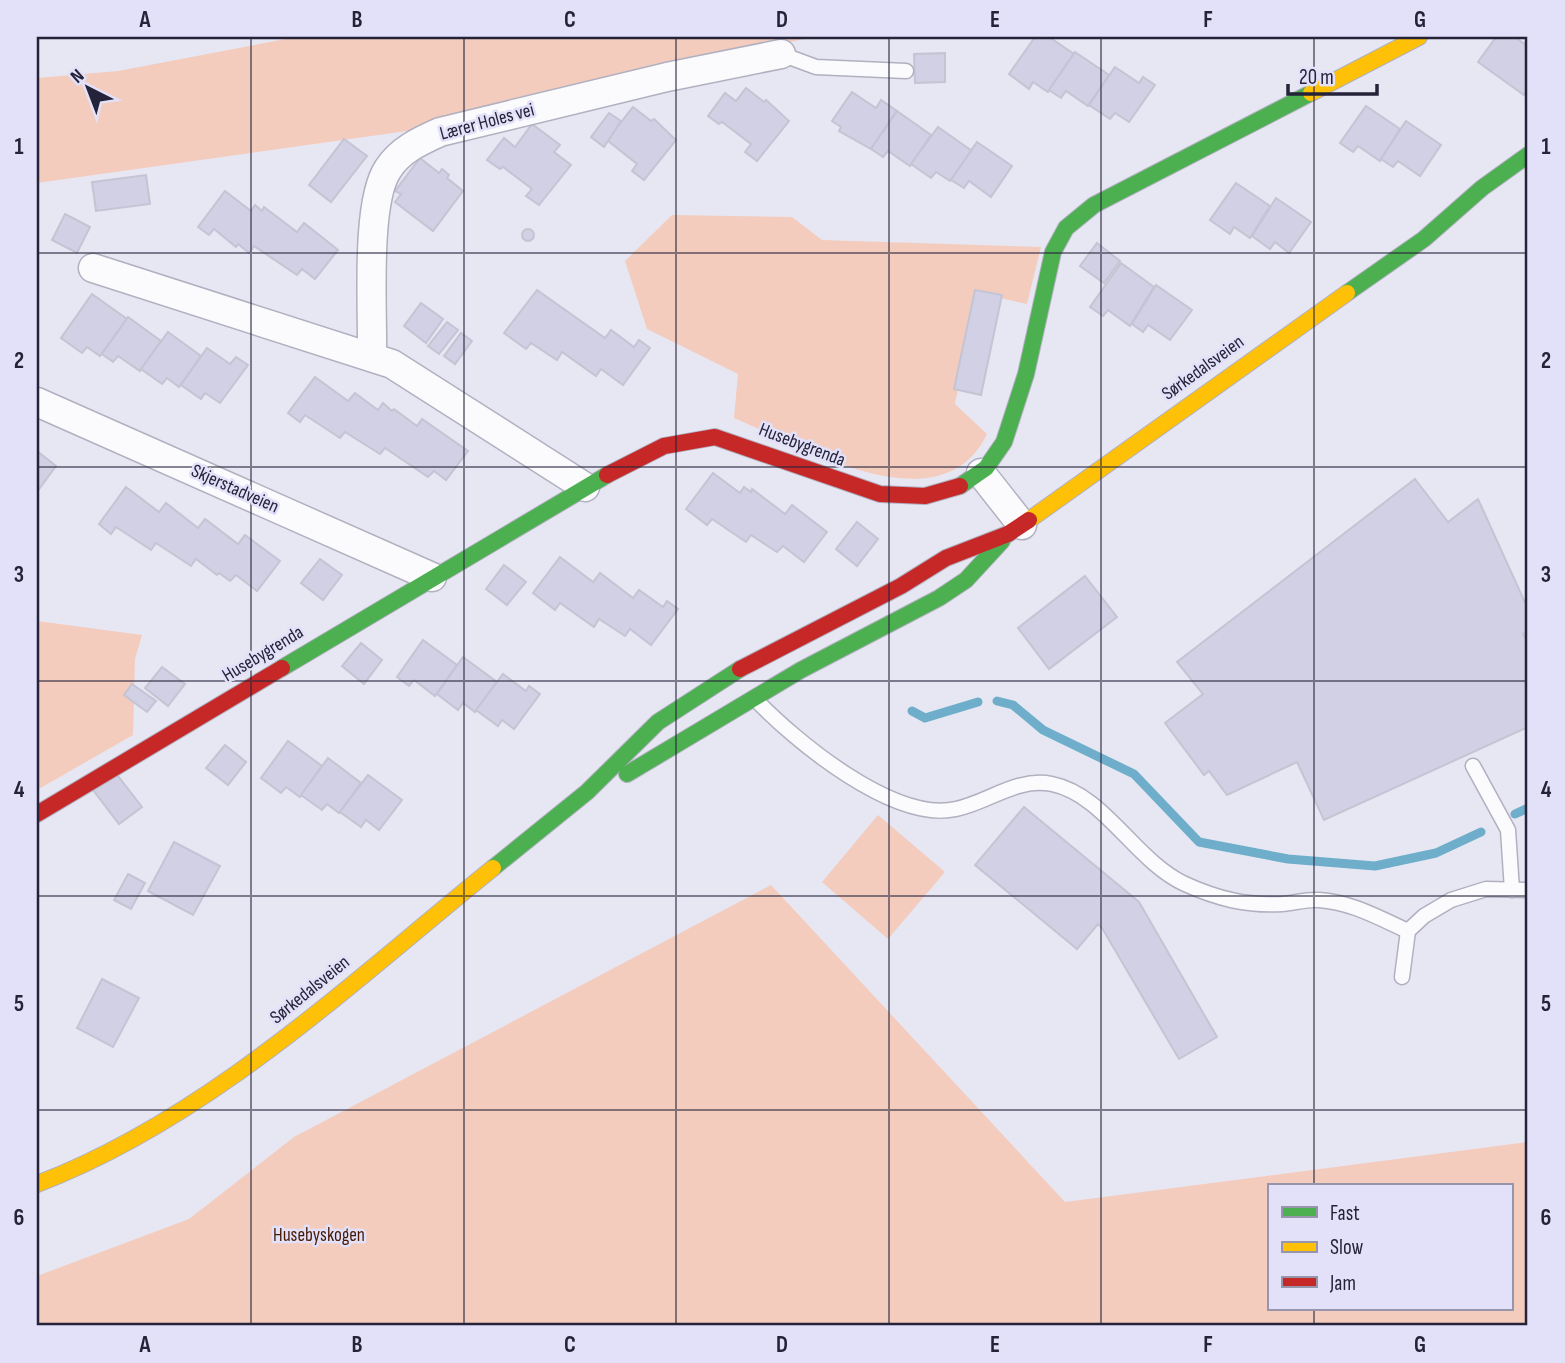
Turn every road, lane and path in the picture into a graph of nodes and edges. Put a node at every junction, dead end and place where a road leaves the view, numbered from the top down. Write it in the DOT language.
graph roads {
  1 [pos="1419,37"];
  2 [pos="782,54"];
  3 [pos="906,71"];
  4 [pos="1528,155"];
  5 [pos="1472,218"];
  6 [pos="1424,239"];
  7 [pos="93,268"];
  8 [pos="372,356"];
  9 [pos="37,402"];
  10 [pos="981,473"];
  11 [pos="585,486"];
  12 [pos="1015,530"];
  13 [pos="432,578"];
  14 [pos="734,672"];
  15 [pos="753,697"];
  16 [pos="1473,766"];
  17 [pos="587,792"];
  18 [pos="37,814"];
  19 [pos="1512,890"];
  20 [pos="1528,890"];
  21 [pos="1408,931"];
  22 [pos="1402,976"];
  23 [pos="37,1184"];
  1 -- 10 [label="main road, Husebygrenda"];
  2 -- 3 [label="lane"];
  2 -- 8 [label="street, Lærer Holes vei"];
  4 -- 6 [label="main road, Sørkedalsveien"];
  5 -- 6 [label="main road, Sørkedalsveien"];
  6 -- 12 [label="main road, Sørkedalsveien"];
  7 -- 8 [label="street"];
  8 -- 11 [label="street"];
  9 -- 13 [label="street, Skjerstadveien"];
  10 -- 11 [label="main road, Husebygrenda"];
  10 -- 12 [label="street"];
  11 -- 13 [label="main road, Husebygrenda"];
  12 -- 14 [label="main road, Sørkedalsveien"];
  12 -- 15 [label="main road, Sørkedalsveien"];
  13 -- 18 [label="main road, Husebygrenda"];
  14 -- 15 [label="lane"];
  14 -- 17 [label="main road, Sørkedalsveien"];
  15 -- 17 [label="main road, Sørkedalsveien"];
  15 -- 21 [label="lane"];
  16 -- 19 [label="lane"];
  17 -- 23 [label="main road, Sørkedalsveien"];
  19 -- 20 [label="lane"];
  19 -- 21 [label="lane"];
  21 -- 22 [label="lane"];
}
